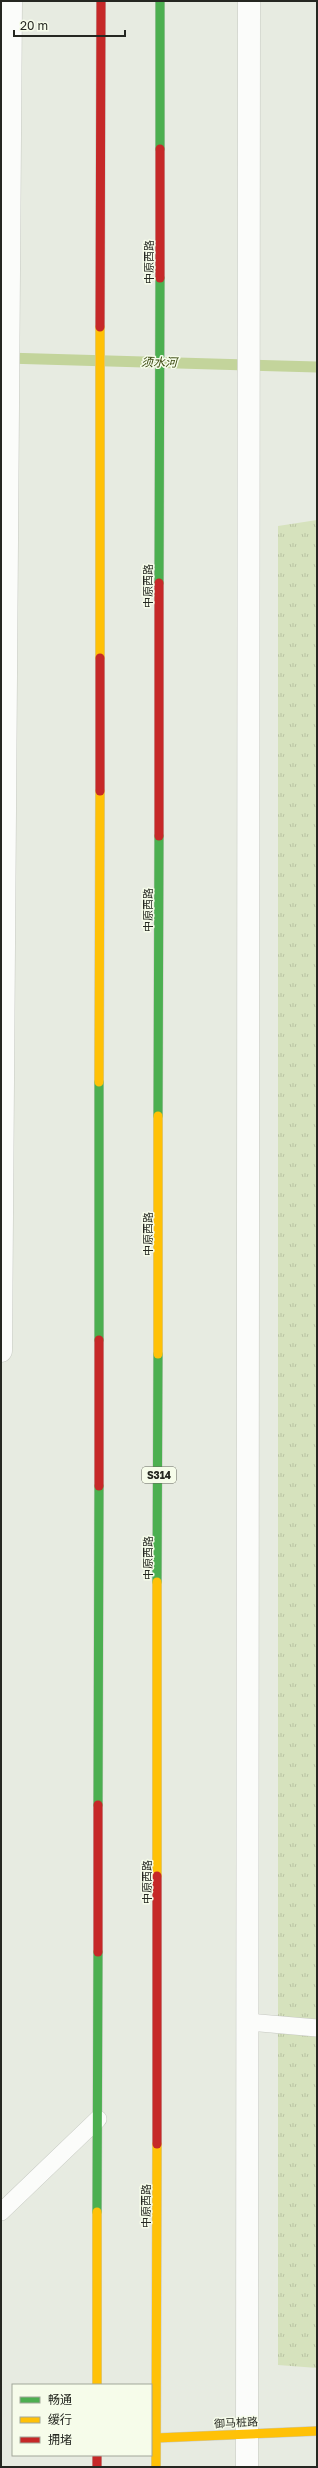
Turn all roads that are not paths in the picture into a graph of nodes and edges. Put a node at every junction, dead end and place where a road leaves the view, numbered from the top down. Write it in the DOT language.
graph roads {
  1 [pos="11,1"];
  2 [pos="101,1"];
  3 [pos="160,1"];
  4 [pos="249,1"];
  5 [pos="2,1150"];
  6 [pos="1,1351"];
  7 [pos="248,2022"];
  8 [pos="317,2028"];
  9 [pos="98,2119"];
  10 [pos="1,2212"];
  11 [pos="97,2384"];
  12 [pos="317,2431"];
  13 [pos="248,2433"];
  14 [pos="156,2438"];
  15 [pos="97,2456"];
  16 [pos="97,2467"];
  17 [pos="156,2467"];
  18 [pos="247,2467"];
  1 -- 5 [label="street"];
  2 -- 9 [label="main road"];
  3 -- 14 [label="main road, 中原西路 / S314"];
  4 -- 7 [label="street"];
  5 -- 6 [label="street"];
  7 -- 8 [label="lane"];
  7 -- 13 [label="street"];
  9 -- 10 [label="lane"];
  9 -- 11 [label="main road"];
  12 -- 13 [label="main road, 御马桩路"];
  13 -- 14 [label="main road, 御马桩路"];
  13 -- 18 [label="street"];
  14 -- 17 [label="main road, 中原西路 / S314"];
  15 -- 16 [label="main road"];
}
